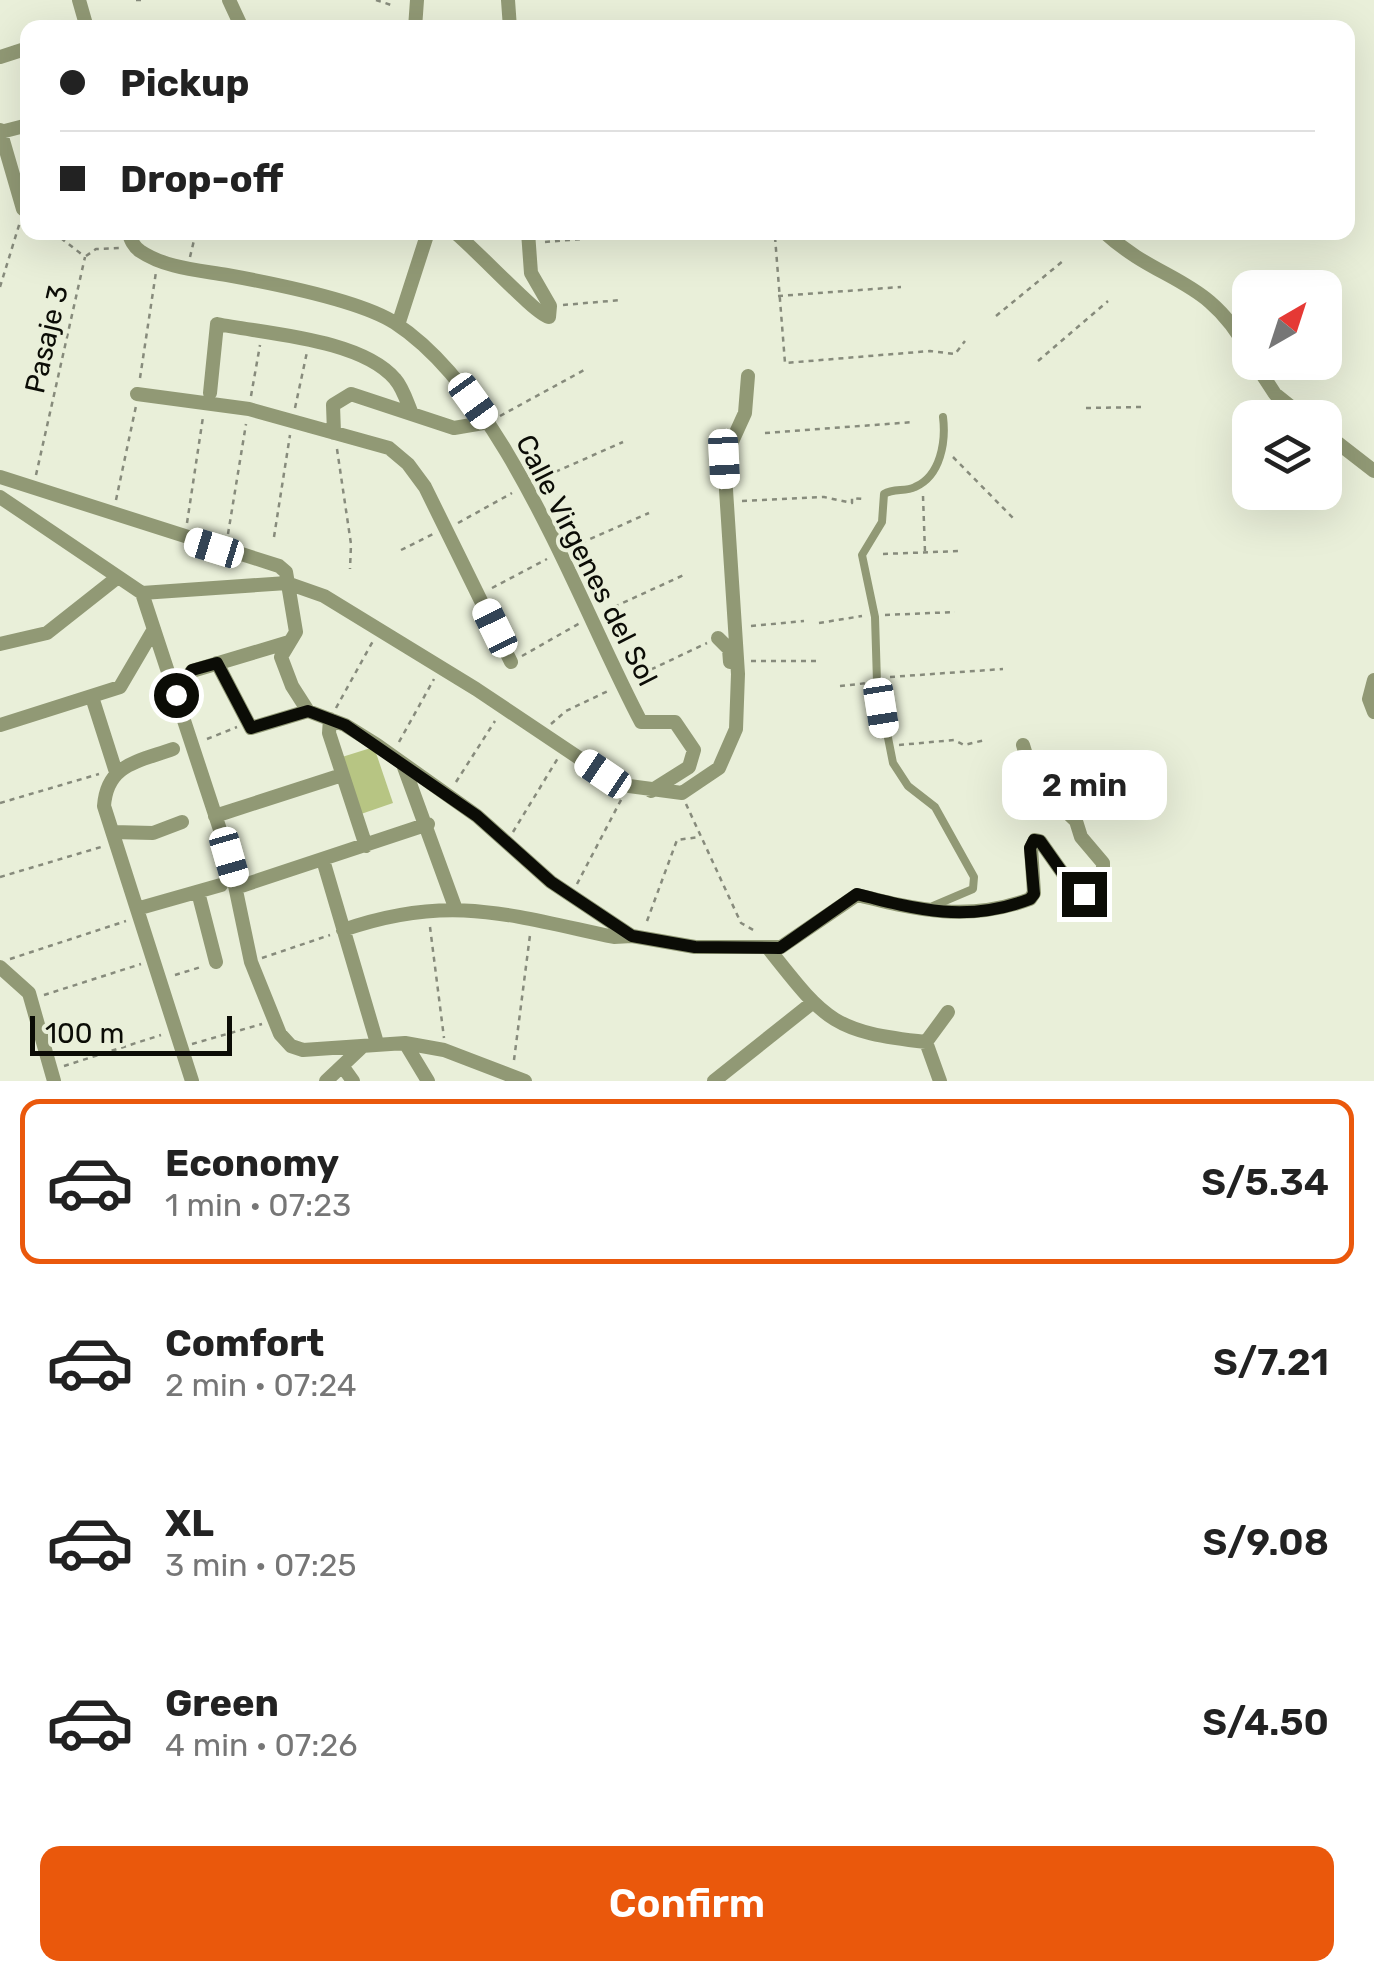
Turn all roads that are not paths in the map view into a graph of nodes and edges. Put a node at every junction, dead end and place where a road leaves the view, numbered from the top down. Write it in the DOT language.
graph roads {
  1 [pos="0,131"];
  2 [pos="20,193"];
  3 [pos="132,240"];
  4 [pos="425,240"];
  5 [pos="464,240"];
  6 [pos="529,240"];
  7 [pos="1116,240"];
  8 [pos="1232,321"];
  9 [pos="398,325"];
  10 [pos="748,376"];
  11 [pos="1266,380"];
  12 [pos="137,394"];
  13 [pos="208,397"];
  14 [pos="1283,400"];
  15 [pos="412,414"];
  16 [pos="944,417"];
  17 [pos="489,422"];
  18 [pos="334,432"];
  19 [pos="1342,446"];
  20 [pos="1374,471"];
  21 [pos="0,477"];
  22 [pos="0,498"];
  23 [pos="118,577"];
  24 [pos="288,582"];
  25 [pos="142,592"];
  26 [pos="154,629"];
  27 [pos="718,638"];
  28 [pos="289,642"];
  29 [pos="0,644"];
  30 [pos="511,662"];
  31 [pos="217,663"];
  32 [pos="738,668"];
  33 [pos="1374,680"];
  34 [pos="176,695"];
  35 [pos="92,698"];
  36 [pos="308,711"];
  37 [pos="1374,712"];
  38 [pos="330,719"];
  39 [pos="0,725"];
  40 [pos="1023,745"];
  41 [pos="172,748"];
  42 [pos="404,766"];
  43 [pos="115,770"];
  44 [pos="342,775"];
  45 [pos="651,791"];
  46 [pos="216,816"];
  47 [pos="182,822"];
  48 [pos="428,824"];
  49 [pos="115,837"];
  50 [pos="366,846"];
  51 [pos="323,860"];
  52 [pos="221,885"];
  53 [pos="238,887"];
  54 [pos="198,892"];
  55 [pos="456,907"];
  56 [pos="141,912"];
  57 [pos="926,912"];
  58 [pos="344,930"];
  59 [pos="632,936"];
  60 [pos="768,944"];
  61 [pos="216,962"];
  62 [pos="1,968"];
  63 [pos="812,1002"];
  64 [pos="948,1012"];
  65 [pos="405,1042"];
  66 [pos="926,1042"];
  67 [pos="369,1045"];
  68 [pos="343,1067"];
  69 [pos="54,1081"];
  70 [pos="192,1081"];
  71 [pos="326,1081"];
  72 [pos="353,1081"];
  73 [pos="428,1081"];
  74 [pos="525,1081"];
  75 [pos="714,1081"];
  76 [pos="940,1081"];
  1 -- 2 [label="street"];
  3 -- 9 [label="street, Calle Virgenes del Sol"];
  4 -- 9 [label="street"];
  5 -- 6 [label="street"];
  7 -- 8 [label="street"];
  9 -- 17 [label="street, Calle Virgenes del Sol"];
  10 -- 32 [label="street"];
  11 -- 14 [label="street"];
  12 -- 13 [label="street"];
  13 -- 15 [label="street"];
  13 -- 18 [label="street"];
  15 -- 17 [label="street"];
  15 -- 18 [label="street"];
  16 -- 57 [label="lane"];
  17 -- 45 [label="street, Calle Virgenes del Sol"];
  18 -- 30 [label="street"];
  19 -- 20 [label="street"];
  21 -- 24 [label="street"];
  22 -- 23 [label="street"];
  23 -- 25 [label="street"];
  23 -- 29 [label="street"];
  24 -- 25 [label="street"];
  24 -- 28 [label="street"];
  24 -- 45 [label="street"];
  25 -- 26 [label="street"];
  26 -- 34 [label="street"];
  26 -- 35 [label="street"];
  27 -- 32 [label="street"];
  28 -- 31 [label="street"];
  28 -- 36 [label="street"];
  31 -- 34 [label="street"];
  31 -- 36 [label="street"];
  32 -- 45 [label="street"];
  33 -- 37 [label="street"];
  34 -- 46 [label="street"];
  35 -- 39 [label="street"];
  35 -- 43 [label="street"];
  36 -- 38 [label="street"];
  38 -- 42 [label="street"];
  38 -- 44 [label="street"];
  40 -- 57 [label="street"];
  41 -- 43 [label="street"];
  42 -- 48 [label="street"];
  42 -- 59 [label="street"];
  43 -- 49 [label="street"];
  44 -- 46 [label="street"];
  44 -- 50 [label="street"];
  46 -- 53 [label="street"];
  47 -- 49 [label="street"];
  48 -- 50 [label="street"];
  48 -- 55 [label="street"];
  49 -- 56 [label="street"];
  50 -- 51 [label="street"];
  51 -- 53 [label="street"];
  51 -- 58 [label="street"];
  52 -- 54 [label="street"];
  53 -- 67 [label="street"];
  54 -- 56 [label="street"];
  54 -- 61 [label="street"];
  55 -- 58 [label="street"];
  55 -- 59 [label="street"];
  56 -- 70 [label="street"];
  57 -- 60 [label="street"];
  58 -- 67 [label="street"];
  59 -- 60 [label="street"];
  60 -- 63 [label="street"];
  62 -- 69 [label="street"];
  63 -- 66 [label="street"];
  63 -- 75 [label="street"];
  64 -- 66 [label="street"];
  65 -- 67 [label="street"];
  65 -- 73 [label="street"];
  65 -- 74 [label="street"];
  66 -- 76 [label="street"];
  67 -- 68 [label="street"];
  68 -- 71 [label="street"];
  68 -- 72 [label="street"];
}
